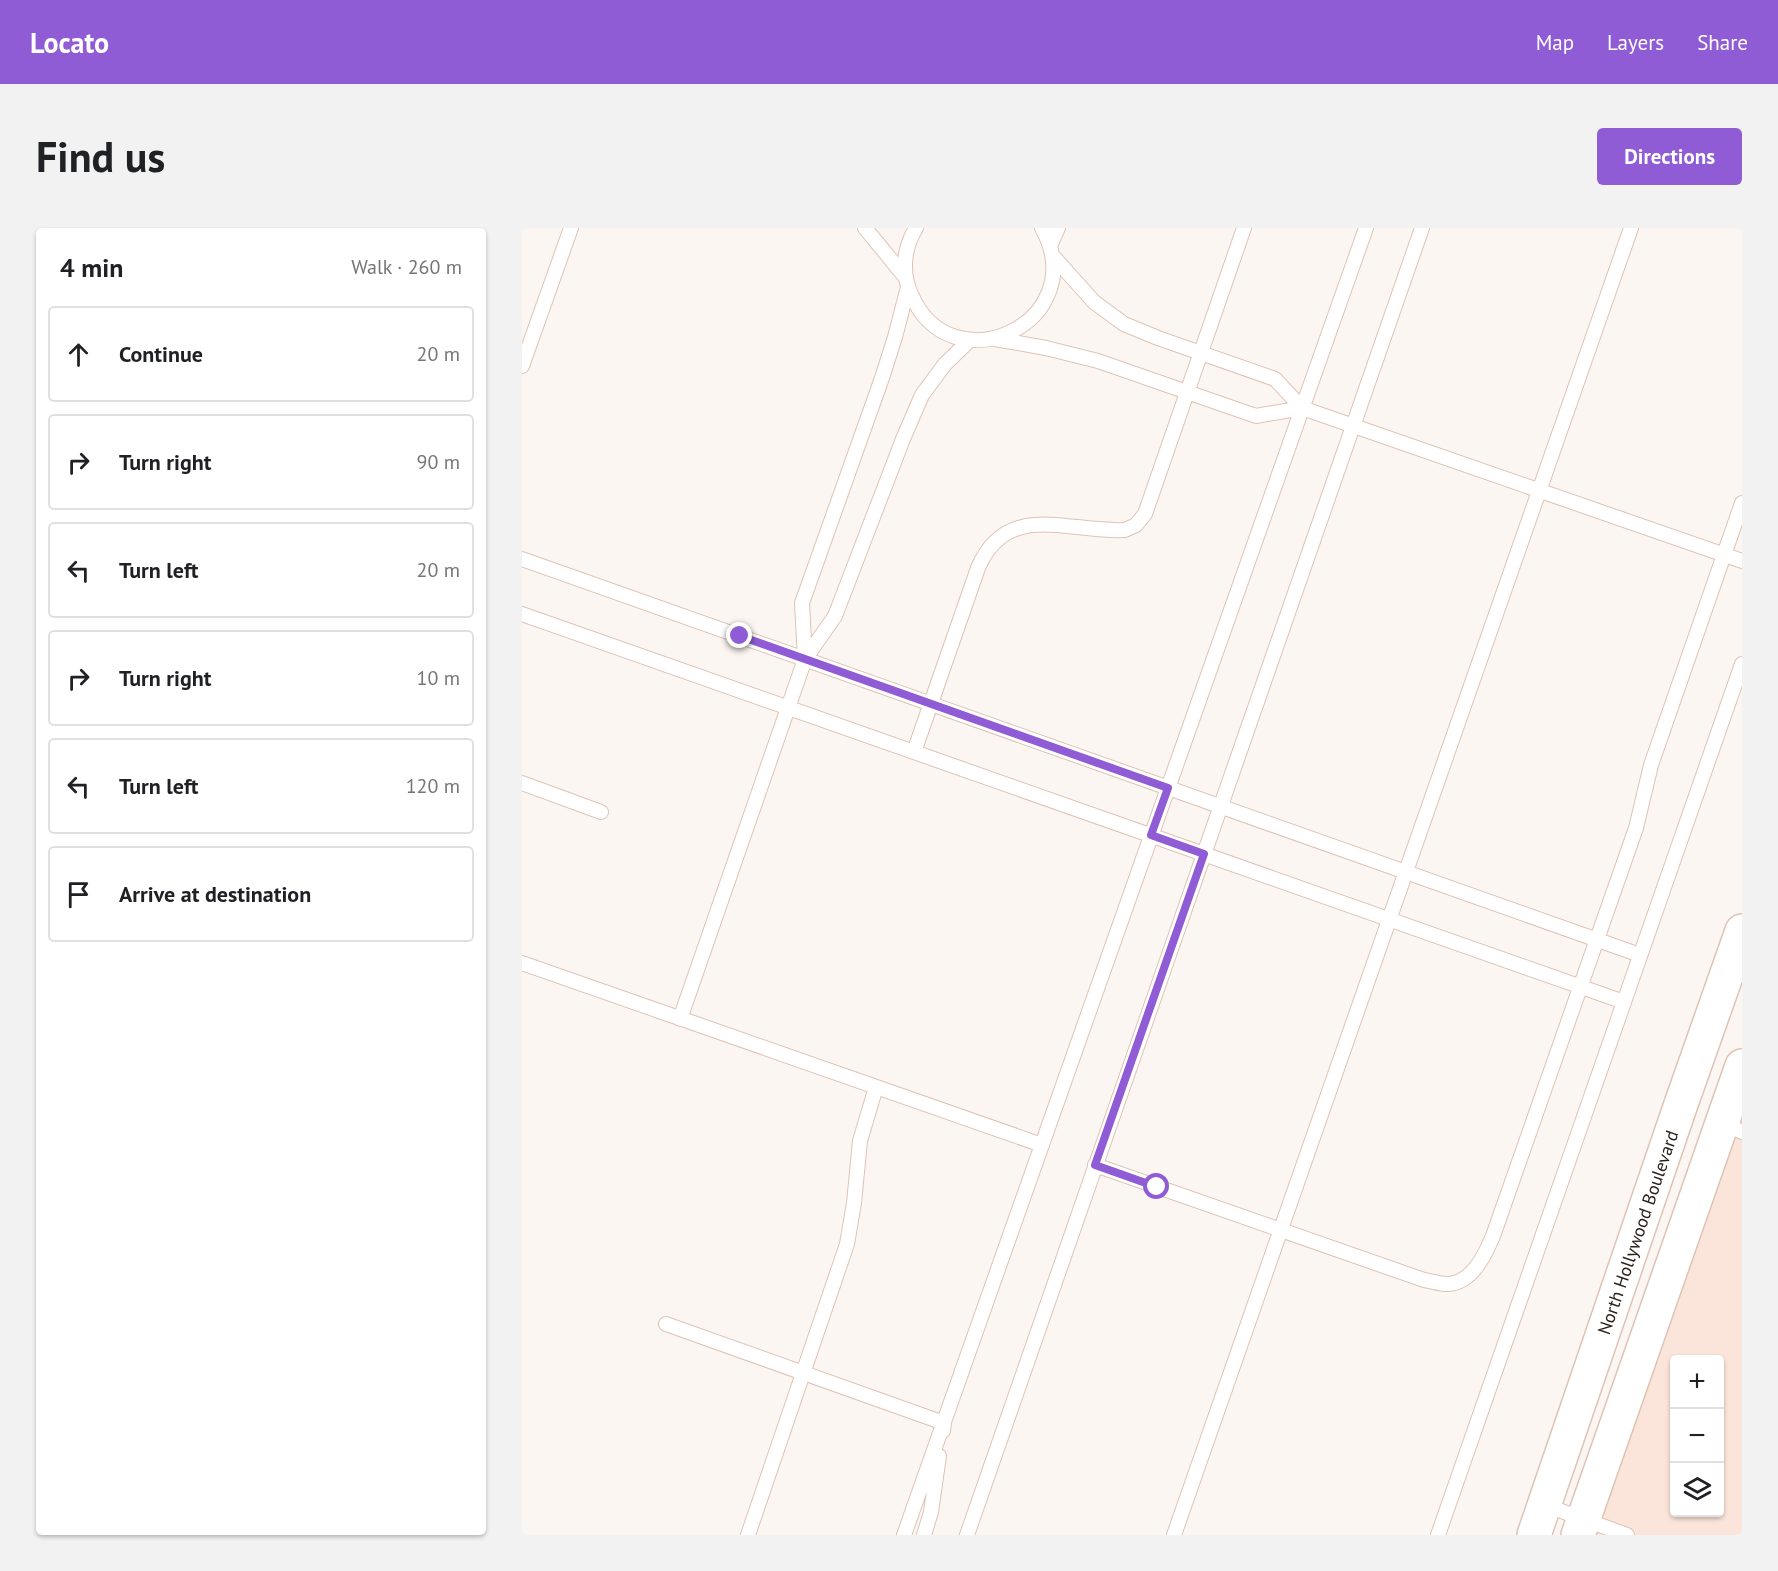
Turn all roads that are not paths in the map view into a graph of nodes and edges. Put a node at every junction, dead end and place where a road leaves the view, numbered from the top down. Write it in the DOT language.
graph roads {
  1 [pos="571,228"];
  2 [pos="865,228"];
  3 [pos="916,228"];
  4 [pos="1042,228"];
  5 [pos="1058,228"];
  6 [pos="1244,228"];
  7 [pos="1365,228"];
  8 [pos="1422,228"];
  9 [pos="1631,228"];
  10 [pos="1051,250"];
  11 [pos="907,283"];
  12 [pos="995,339"];
  13 [pos="970,340"];
  14 [pos="1201,353"];
  15 [pos="522,366"];
  16 [pos="1187,393"];
  17 [pos="1302,408"];
  18 [pos="1353,425"];
  19 [pos="1539,490"];
  20 [pos="1742,502"];
  21 [pos="1724,555"];
  22 [pos="522,559"];
  23 [pos="1742,561"];
  24 [pos="522,614"];
  25 [pos="805,659"];
  26 [pos="1742,664"];
  27 [pos="931,704"];
  28 [pos="788,708"];
  29 [pos="914,752"];
  30 [pos="522,783"];
  31 [pos="1168,788"];
  32 [pos="1220,807"];
  33 [pos="601,812"];
  34 [pos="1151,835"];
  35 [pos="1204,854"];
  36 [pos="1406,872"];
  37 [pos="1389,919"];
  38 [pos="1742,931"];
  39 [pos="1596,940"];
  40 [pos="1640,955"];
  41 [pos="522,963"];
  42 [pos="1580,986"];
  43 [pos="1624,1002"];
  44 [pos="680,1019"];
  45 [pos="1742,1066"];
  46 [pos="876,1087"];
  47 [pos="1732,1127"];
  48 [pos="1042,1145"];
  49 [pos="1095,1165"];
  50 [pos="1281,1230"];
  51 [pos="666,1324"];
  52 [pos="804,1373"];
  53 [pos="944,1423"];
  54 [pos="1540,1520"];
  55 [pos="1580,1527"];
  56 [pos="748,1535"];
  57 [pos="904,1535"];
  58 [pos="924,1535"];
  59 [pos="967,1535"];
  60 [pos="1174,1535"];
  61 [pos="1438,1535"];
  62 [pos="1627,1535"];
  1 -- 15 [label="lane"];
  2 -- 11 [label="lane"];
  3 -- 11 [label="lane"];
  4 -- 10 [label="lane"];
  5 -- 10 [label="lane"];
  6 -- 14 [label="lane"];
  7 -- 17 [label="lane"];
  8 -- 18 [label="lane"];
  9 -- 19 [label="lane"];
  10 -- 12 [label="lane"];
  10 -- 14 [label="lane"];
  11 -- 13 [label="lane"];
  11 -- 25 [label="lane"];
  12 -- 13 [label="lane"];
  12 -- 16 [label="lane"];
  13 -- 25 [label="lane"];
  14 -- 16 [label="lane"];
  14 -- 17 [label="lane"];
  16 -- 17 [label="lane"];
  16 -- 27 [label="lane"];
  17 -- 18 [label="lane"];
  17 -- 31 [label="lane"];
  18 -- 19 [label="lane"];
  18 -- 32 [label="lane"];
  19 -- 21 [label="lane"];
  19 -- 36 [label="lane"];
  20 -- 21 [label="lane"];
  21 -- 23 [label="lane"];
  21 -- 39 [label="lane"];
  22 -- 25 [label="lane"];
  24 -- 28 [label="lane"];
  25 -- 27 [label="lane"];
  25 -- 28 [label="lane"];
  26 -- 40 [label="lane"];
  27 -- 29 [label="lane"];
  27 -- 31 [label="lane"];
  28 -- 29 [label="lane"];
  28 -- 44 [label="lane"];
  29 -- 34 [label="lane"];
  30 -- 33 [label="lane"];
  31 -- 32 [label="lane"];
  31 -- 34 [label="lane"];
  32 -- 35 [label="lane"];
  32 -- 36 [label="lane"];
  34 -- 35 [label="lane"];
  34 -- 48 [label="lane"];
  35 -- 37 [label="lane"];
  35 -- 49 [label="lane"];
  36 -- 37 [label="lane"];
  36 -- 39 [label="lane"];
  37 -- 42 [label="lane"];
  37 -- 50 [label="lane"];
  38 -- 54 [label="main road, North Hollywood Boulevard"];
  39 -- 40 [label="lane"];
  39 -- 42 [label="lane"];
  40 -- 43 [label="lane"];
  41 -- 44 [label="lane"];
  42 -- 43 [label="lane"];
  42 -- 50 [label="lane"];
  43 -- 61 [label="lane"];
  44 -- 46 [label="lane"];
  45 -- 47 [label="main road"];
  46 -- 48 [label="lane"];
  46 -- 52 [label="lane"];
  47 -- 55 [label="main road"];
  48 -- 53 [label="lane"];
  49 -- 50 [label="lane"];
  49 -- 59 [label="lane"];
  50 -- 60 [label="lane"];
  51 -- 52 [label="lane"];
  52 -- 53 [label="lane"];
  52 -- 56 [label="lane"];
  53 -- 57 [label="lane"];
  53 -- 58 [label="lane"];
  54 -- 55 [label="lane"];
  55 -- 62 [label="lane"];
}
